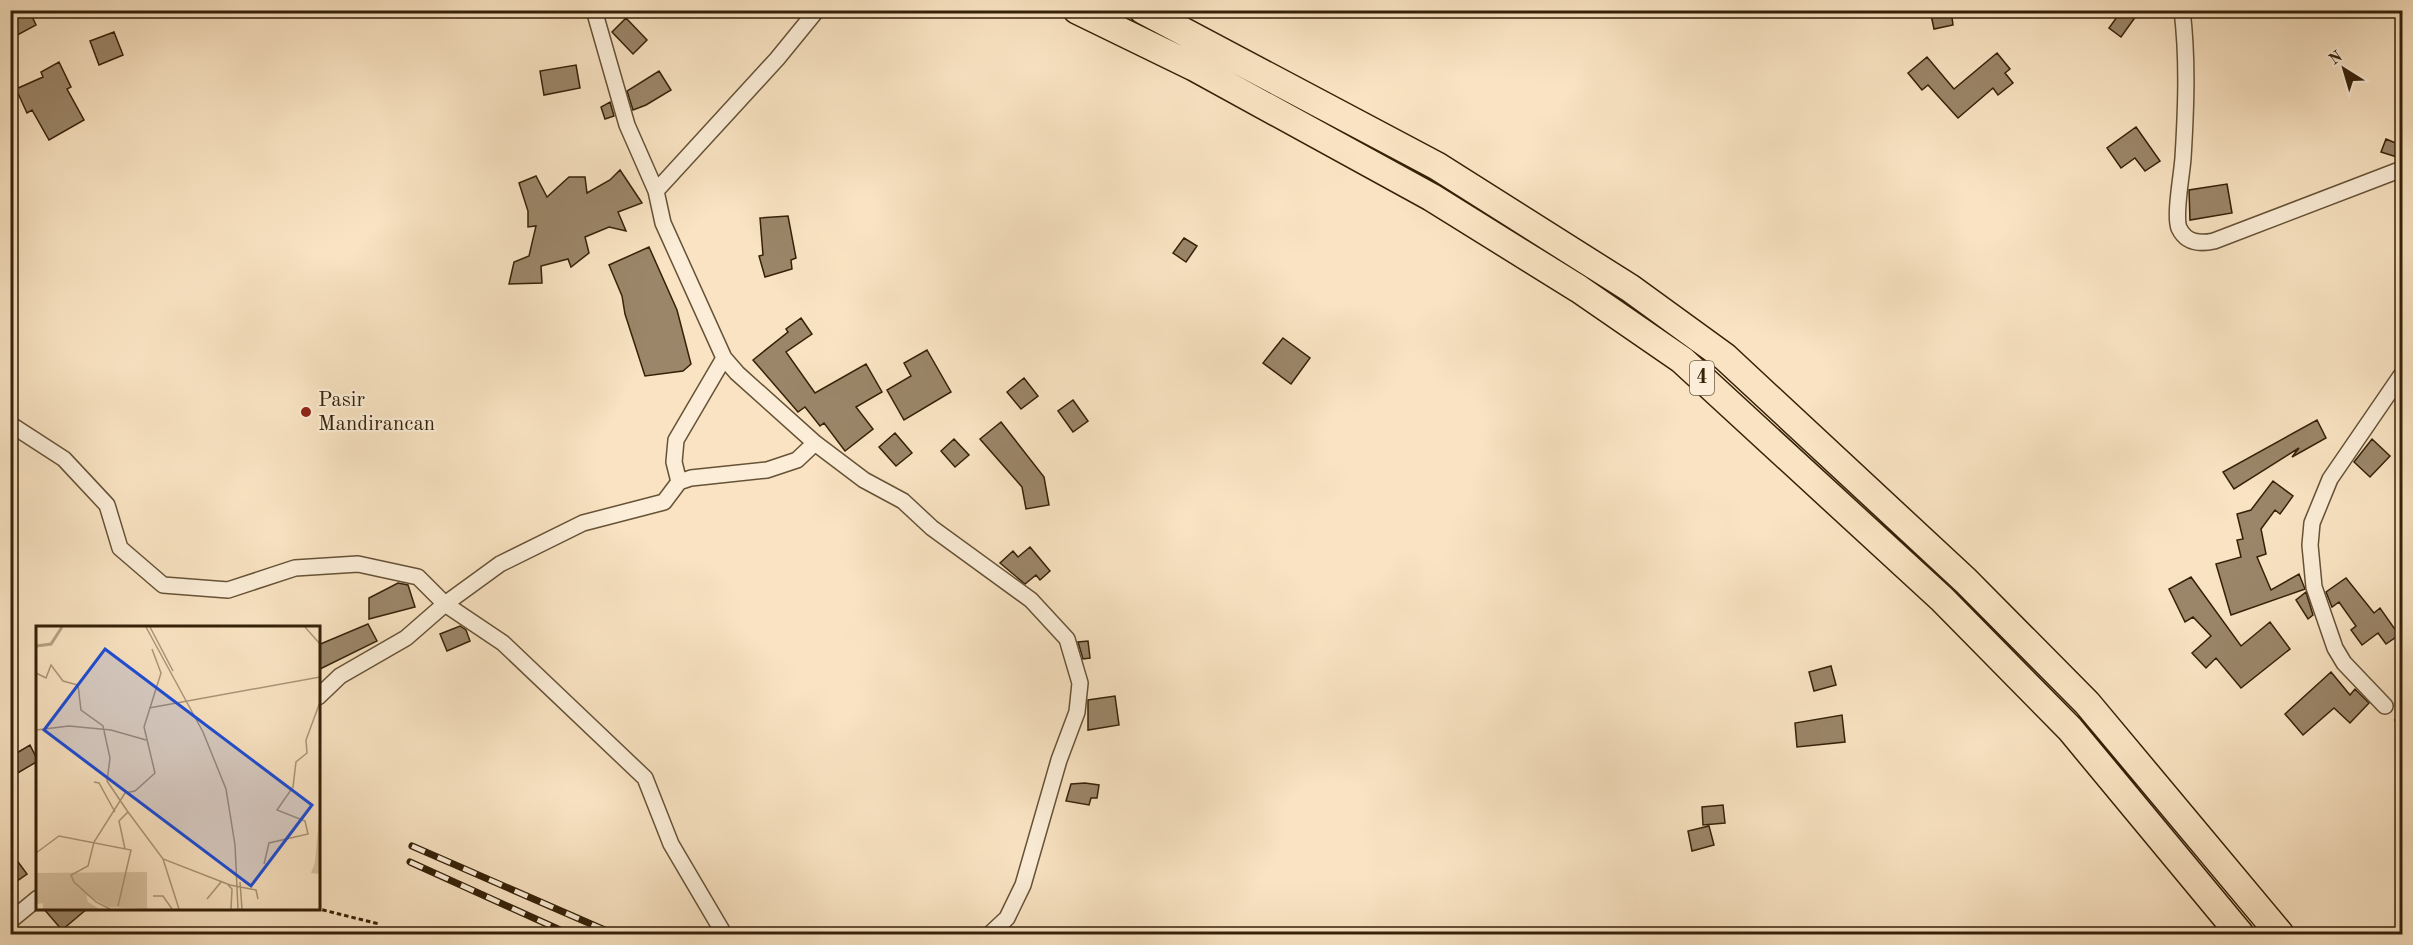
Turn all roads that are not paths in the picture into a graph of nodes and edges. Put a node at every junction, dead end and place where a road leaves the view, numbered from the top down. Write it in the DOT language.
graph roads {
  1 [pos="594,10"];
  2 [pos="817,10"];
  3 [pos="1077,10"];
  4 [pos="1143,10"];
  5 [pos="2182,10"];
  6 [pos="2403,169"];
  7 [pos="656,191"];
  8 [pos="724,358"];
  9 [pos="2403,374"];
  10 [pos="10,424"];
  11 [pos="815,443"];
  12 [pos="679,482"];
  13 [pos="445,604"];
  14 [pos="320,695"];
  15 [pos="2385,706"];
  16 [pos="36,900"];
  17 [pos="10,921"];
  18 [pos="724,934"];
  19 [pos="990,934"];
  20 [pos="2240,934"];
  21 [pos="2280,934"];
  1 -- 7 [label="street"];
  2 -- 7 [label="street"];
  3 -- 20 [label="highway, 4"];
  4 -- 21 [label="highway, 4"];
  5 -- 6 [label="street"];
  7 -- 8 [label="street"];
  8 -- 11 [label="street"];
  8 -- 12 [label="street"];
  9 -- 15 [label="street"];
  10 -- 13 [label="street"];
  11 -- 12 [label="street"];
  11 -- 19 [label="street"];
  12 -- 13 [label="street"];
  13 -- 14 [label="street"];
  13 -- 18 [label="street"];
  16 -- 17 [label="street"];
}
